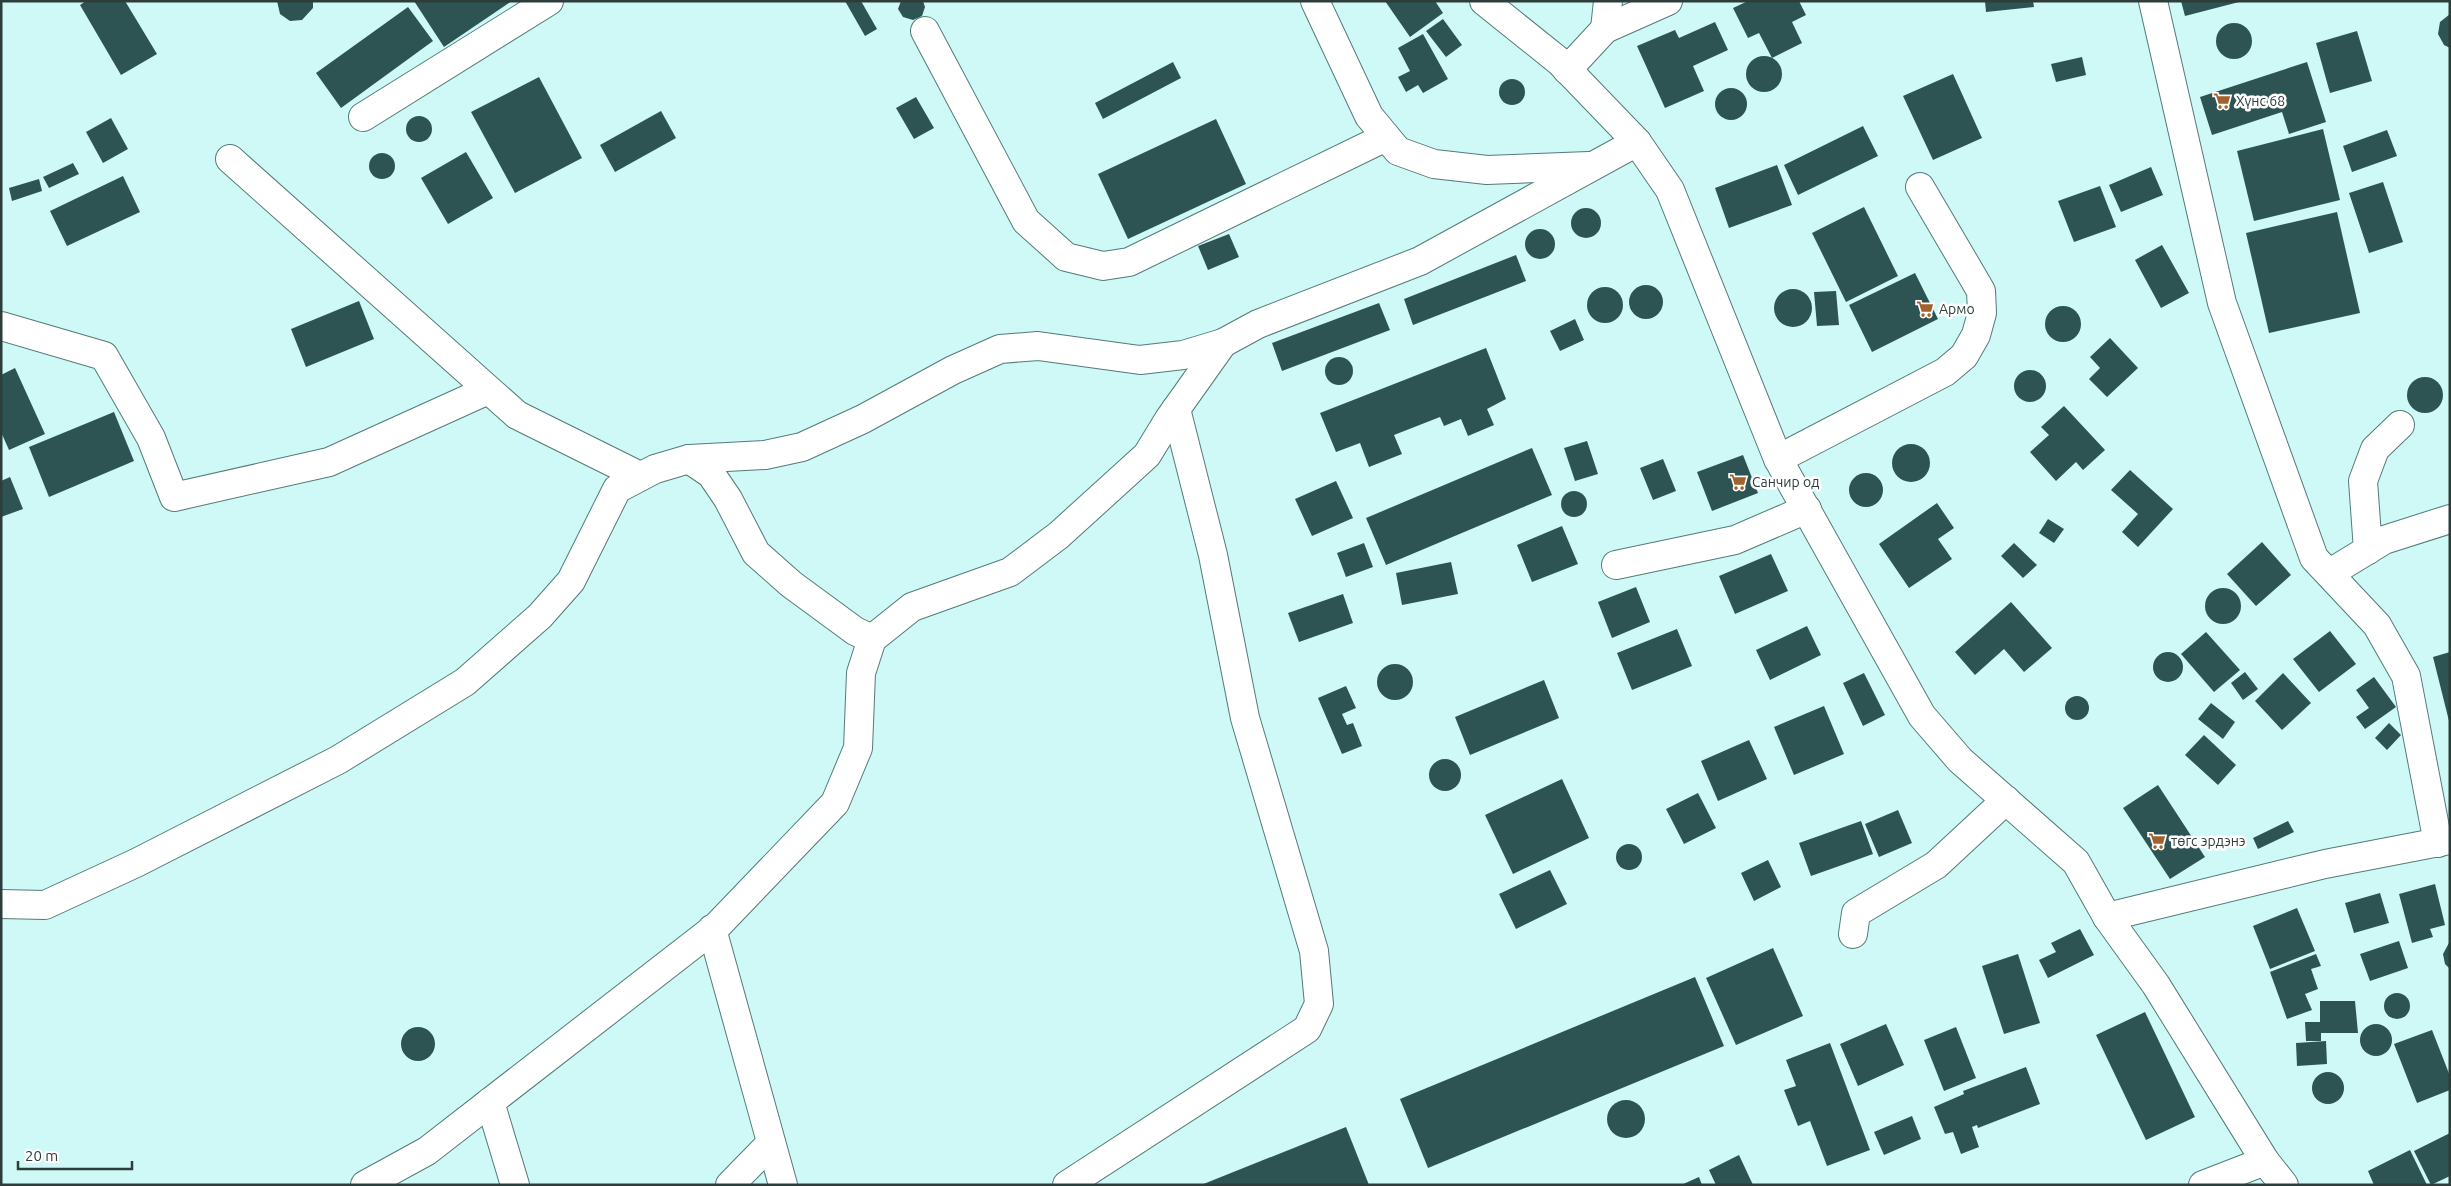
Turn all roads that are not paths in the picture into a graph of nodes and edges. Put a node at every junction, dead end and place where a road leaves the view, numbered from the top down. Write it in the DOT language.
graph roads {
  1 [pos="549,1"];
  2 [pos="1315,1"];
  3 [pos="1484,1"];
  4 [pos="1608,1"];
  5 [pos="1668,1"];
  6 [pos="2153,1"];
  7 [pos="1606,29"];
  8 [pos="925,31"];
  9 [pos="1567,70"];
  10 [pos="363,117"];
  11 [pos="1386,137"];
  12 [pos="1636,142"];
  13 [pos="230,159"];
  14 [pos="1596,166"];
  15 [pos="1920,187"];
  16 [pos="1,326"];
  17 [pos="1223,343"];
  18 [pos="488,390"];
  19 [pos="1176,409"];
  20 [pos="2400,425"];
  21 [pos="1778,459"];
  22 [pos="689,460"];
  23 [pos="640,476"];
  24 [pos="1807,509"];
  25 [pos="2450,519"];
  26 [pos="2368,550"];
  27 [pos="1616,565"];
  28 [pos="2330,573"];
  29 [pos="872,639"];
  30 [pos="2006,800"];
  31 [pos="2444,842"];
  32 [pos="1,904"];
  33 [pos="2107,918"];
  34 [pos="712,929"];
  35 [pos="1853,934"];
  36 [pos="490,1102"];
  37 [pos="772,1143"];
  38 [pos="2265,1161"];
  39 [pos="365,1185"];
  40 [pos="516,1185"];
  41 [pos="730,1185"];
  42 [pos="783,1185"];
  43 [pos="1067,1185"];
  44 [pos="2203,1185"];
  45 [pos="2284,1185"];
  1 -- 10 [label="street"];
  2 -- 11 [label="street"];
  3 -- 9 [label="street"];
  4 -- 7 [label="street"];
  5 -- 7 [label="street"];
  6 -- 28 [label="street"];
  7 -- 9 [label="street"];
  8 -- 11 [label="street"];
  9 -- 12 [label="street"];
  11 -- 14 [label="street"];
  12 -- 14 [label="street"];
  12 -- 21 [label="street"];
  13 -- 18 [label="street"];
  14 -- 17 [label="street"];
  15 -- 21 [label="street"];
  16 -- 18 [label="street"];
  17 -- 19 [label="street"];
  17 -- 22 [label="street"];
  18 -- 23 [label="street"];
  19 -- 29 [label="street"];
  19 -- 43 [label="street"];
  20 -- 26 [label="street"];
  21 -- 24 [label="street"];
  22 -- 23 [label="street"];
  22 -- 29 [label="street"];
  23 -- 32 [label="street"];
  24 -- 27 [label="street"];
  24 -- 30 [label="street"];
  25 -- 26 [label="street"];
  26 -- 28 [label="street"];
  28 -- 31 [label="street"];
  29 -- 34 [label="street"];
  30 -- 33 [label="street"];
  30 -- 35 [label="street"];
  31 -- 33 [label="street"];
  33 -- 38 [label="street"];
  34 -- 36 [label="street"];
  34 -- 37 [label="street"];
  36 -- 39 [label="street"];
  36 -- 40 [label="street"];
  37 -- 41 [label="street"];
  37 -- 42 [label="street"];
  38 -- 44 [label="street"];
  38 -- 45 [label="street"];
}
